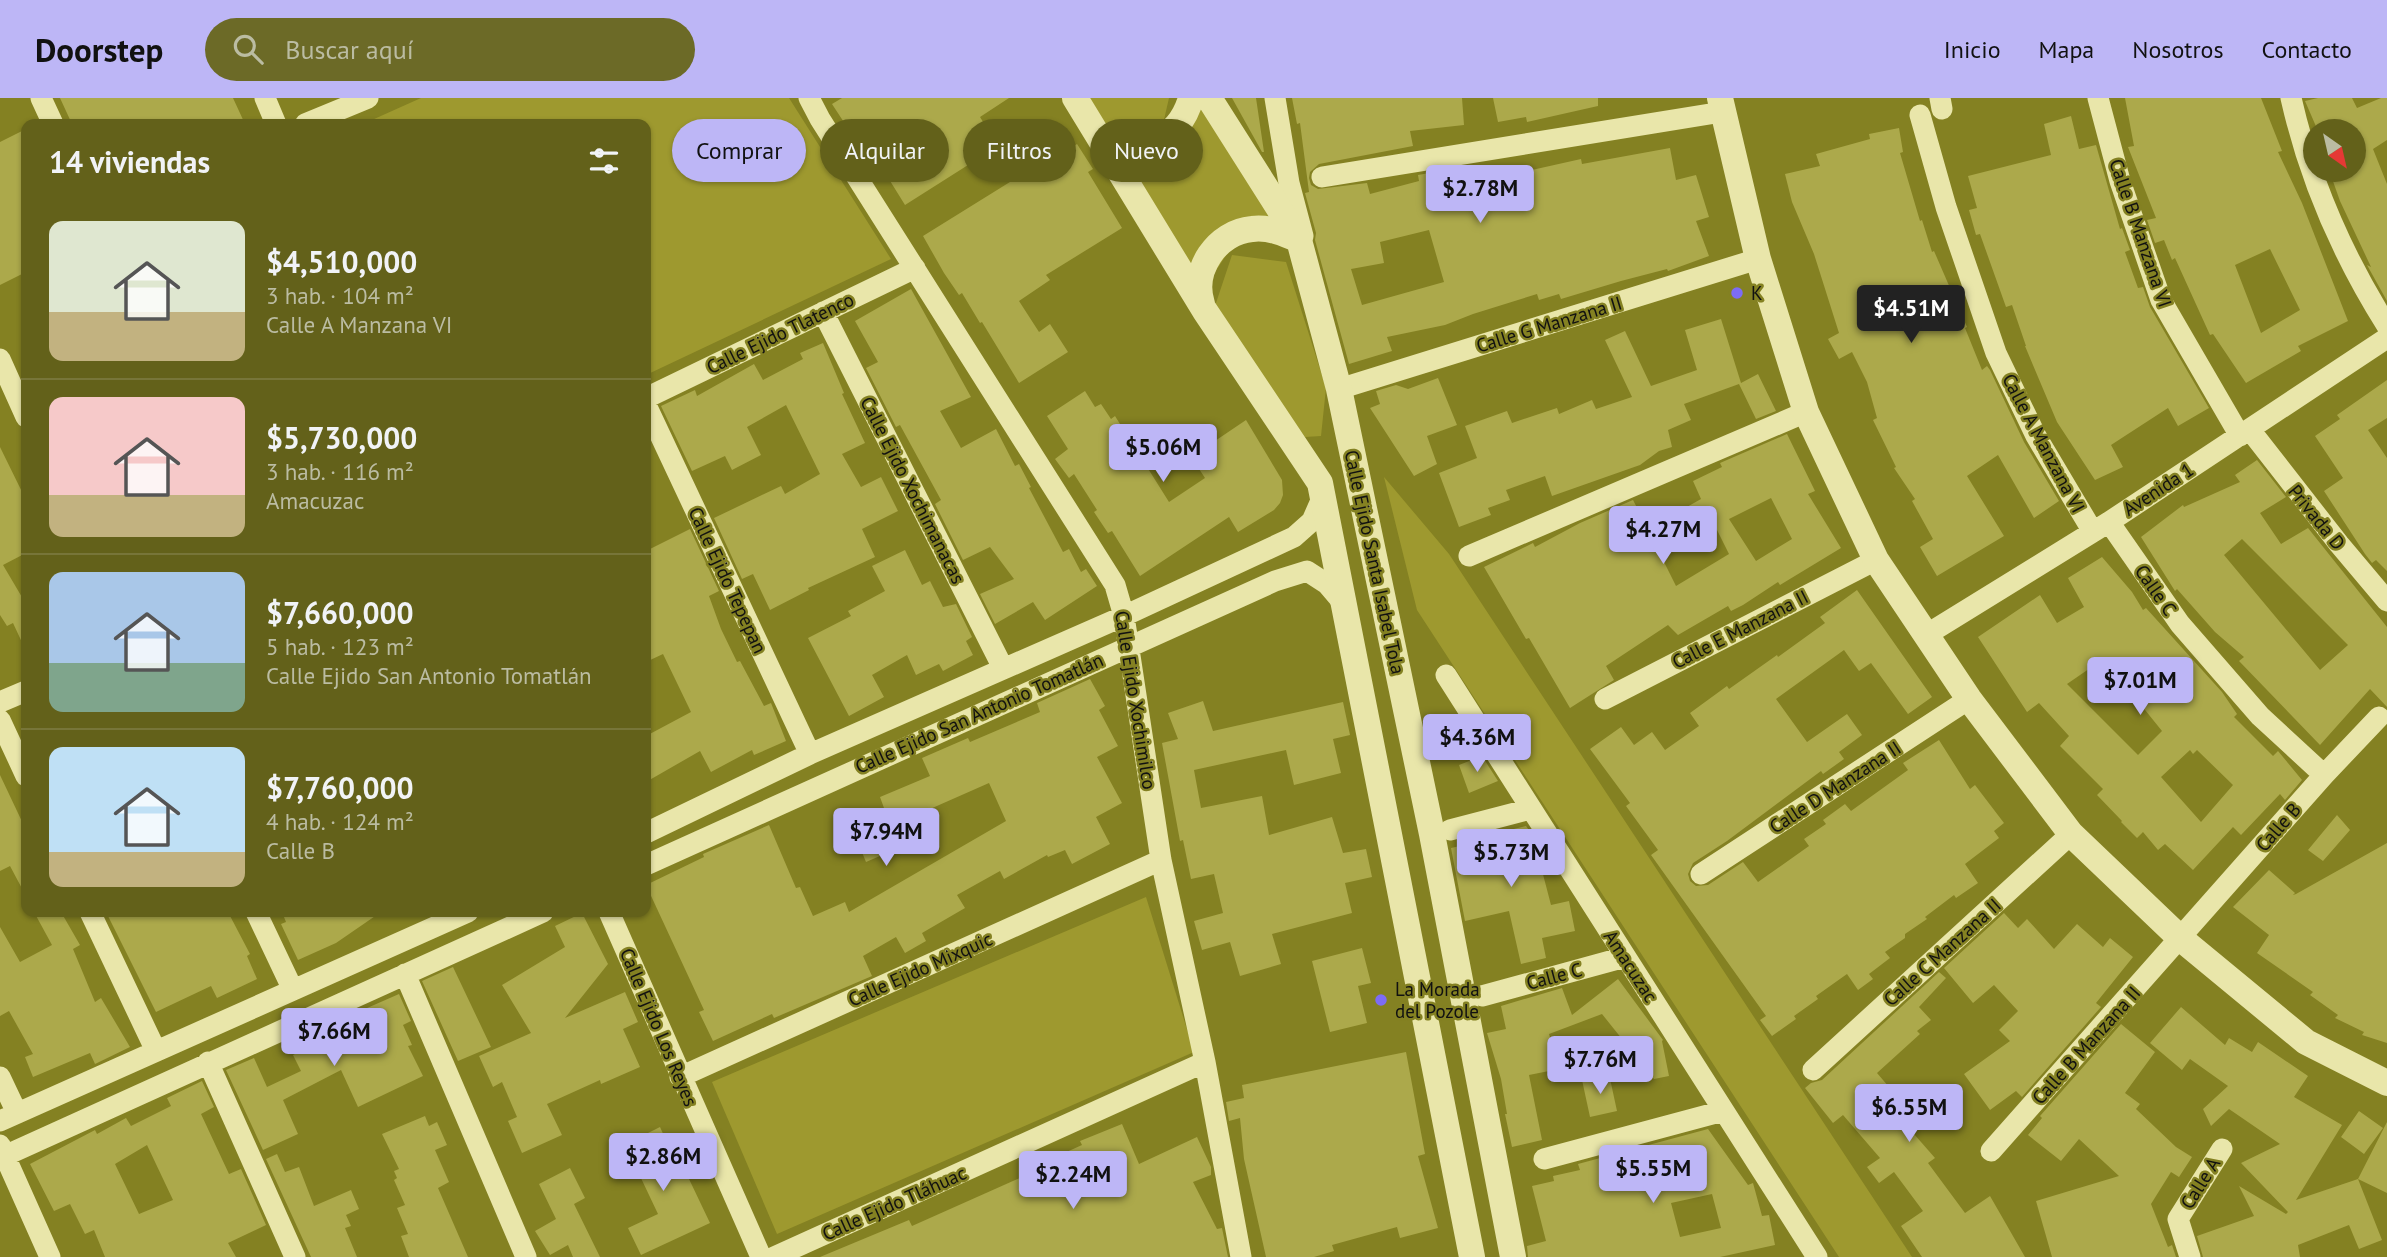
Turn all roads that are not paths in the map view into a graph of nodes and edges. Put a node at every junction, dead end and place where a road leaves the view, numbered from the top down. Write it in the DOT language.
graph roads {
  1 [pos="41,98"];
  2 [pos="265,98"];
  3 [pos="368,98"];
  4 [pos="810,98"];
  5 [pos="1075,98"];
  6 [pos="1191,98"];
  7 [pos="1209,98"];
  8 [pos="1275,98"];
  9 [pos="2098,98"];
  10 [pos="2291,98"];
  11 [pos="1721,105"];
  12 [pos="1920,115"];
  13 [pos="51,119"];
  14 [pos="274,119"];
  15 [pos="317,119"];
  16 [pos="1182,119"];
  17 [pos="1090,122"];
  18 [pos="1322,177"];
  19 [pos="1127,182"];
  20 [pos="1299,240"];
  21 [pos="1758,259"];
  22 [pos="915,268"];
  23 [pos="1205,311"];
  24 [pos="822,312"];
  25 [pos="2387,326"];
  26 [pos="2387,338"];
  27 [pos="0,359"];
  28 [pos="1339,389"];
  29 [pos="651,396"];
  30 [pos="21,406"];
  31 [pos="1805,412"];
  32 [pos="651,416"];
  33 [pos="2245,433"];
  34 [pos="1323,496"];
  35 [pos="2101,527"];
  36 [pos="1469,556"];
  37 [pos="1876,560"];
  38 [pos="2387,601"];
  39 [pos="1345,605"];
  40 [pos="1124,616"];
  41 [pos="1926,635"];
  42 [pos="1128,646"];
  43 [pos="1003,668"];
  44 [pos="1446,675"];
  45 [pos="21,693"];
  46 [pos="1605,699"];
  47 [pos="1969,699"];
  48 [pos="0,702"];
  49 [pos="2379,717"];
  50 [pos="0,720"];
  51 [pos="810,754"];
  52 [pos="21,765"];
  53 [pos="2324,775"];
  54 [pos="1530,808"];
  55 [pos="1450,830"];
  56 [pos="651,831"];
  57 [pos="2071,834"];
  58 [pos="1161,860"];
  59 [pos="651,863"];
  60 [pos="1701,874"];
  61 [pos="92,917"];
  62 [pos="258,917"];
  63 [pos="442,917"];
  64 [pos="532,917"];
  65 [pos="611,917"];
  66 [pos="421,921"];
  67 [pos="2180,938"];
  68 [pos="1625,957"];
  69 [pos="405,974"];
  70 [pos="293,990"];
  71 [pos="1482,996"];
  72 [pos="156,1051"];
  73 [pos="208,1062"];
  74 [pos="1205,1062"];
  75 [pos="1813,1070"];
  76 [pos="0,1077"];
  77 [pos="680,1077"];
  78 [pos="2387,1083"];
  79 [pos="1723,1111"];
  80 [pos="8,1117"];
  81 [pos="2222,1149"];
  82 [pos="1991,1151"];
  83 [pos="2,1152"];
  84 [pos="1544,1159"];
  85 [pos="50,1257"];
  86 [pos="295,1257"];
  87 [pos="526,1257"];
  88 [pos="761,1257"];
  89 [pos="774,1257"];
  90 [pos="1241,1257"];
  91 [pos="1470,1257"];
  92 [pos="1513,1257"];
  93 [pos="1817,1257"];
  94 [pos="2190,1257"];
  1 -- 13 [label="street"];
  2 -- 14 [label="street"];
  3 -- 15 [label="street"];
  4 -- 22 [label="street, Calle Ejido Xochimilco"];
  5 -- 17 [label="street, Calle Ejido Santa Isabel Tola"];
  6 -- 16 [label="street"];
  7 -- 20 [label="street, Calle Ejido Santa Isabel Tola"];
  8 -- 20 [label="street"];
  9 -- 33 [label="street, Calle B Manzana VI"];
  10 -- 25 [label="street"];
  11 -- 18 [label="street"];
  11 -- 21 [label="street"];
  12 -- 35 [label="street, Calle A Manzana VI"];
  19 -- 23 [label="street, Calle Ejido Santa Isabel Tola"];
  20 -- 23 [label="street"];
  20 -- 28 [label="street, Calle Ejido Santa Isabel Tola"];
  21 -- 28 [label="street, Calle G Manzana II"];
  21 -- 31 [label="street"];
  22 -- 24 [label="street, Calle Ejido Tlatenco"];
  22 -- 40 [label="street, Calle Ejido Xochimilco"];
  23 -- 34 [label="street, Calle Ejido Santa Isabel Tola"];
  24 -- 29 [label="street, Calle Ejido Tlatenco"];
  24 -- 43 [label="street, Calle Ejido Xochimanacas"];
  26 -- 33 [label="street, Avenida 1"];
  27 -- 30 [label="street"];
  28 -- 92 [label="street, Calle Ejido Santa Isabel Tola"];
  31 -- 36 [label="street"];
  31 -- 37 [label="street"];
  32 -- 51 [label="street, Calle Ejido Tepepan"];
  33 -- 35 [label="street, Avenida 1"];
  33 -- 38 [label="street, Privada D"];
  34 -- 39 [label="street, Calle Ejido Santa Isabel Tola"];
  34 -- 40 [label="street, Calle Ejido San Antonio Tomatlán"];
  35 -- 41 [label="street, Avenida 1"];
  35 -- 53 [label="street, Calle C"];
  37 -- 41 [label="street"];
  37 -- 46 [label="street, Calle E Manzana II"];
  39 -- 42 [label="street, Calle Ejido San Antonio Tomatlán"];
  39 -- 91 [label="street, Calle Ejido Santa Isabel Tola"];
  40 -- 42 [label="street, Calle Ejido Xochimilco"];
  40 -- 43 [label="street, Calle Ejido San Antonio Tomatlán"];
  41 -- 47 [label="street"];
  42 -- 58 [label="street, Calle Ejido Xochimilco"];
  42 -- 59 [label="street, Calle Ejido San Antonio Tomatlán"];
  43 -- 51 [label="street, Calle Ejido San Antonio Tomatlán"];
  44 -- 54 [label="street, Amacuzac"];
  45 -- 48 [label="street"];
  47 -- 57 [label="street"];
  47 -- 60 [label="street, Calle D Manzana II"];
  49 -- 53 [label="street, Calle B"];
  50 -- 52 [label="street"];
  51 -- 56 [label="street, Calle Ejido San Antonio Tomatlán"];
  53 -- 67 [label="street, Calle B"];
  54 -- 55 [label="street"];
  54 -- 68 [label="street, Amacuzac"];
  57 -- 67 [label="street"];
  57 -- 75 [label="street, Calle C Manzana II"];
  58 -- 74 [label="street, Calle Ejido Xochimilco"];
  58 -- 77 [label="street, Calle Ejido Mixquic"];
  61 -- 72 [label="street"];
  62 -- 70 [label="street"];
  63 -- 66 [label="street"];
  64 -- 69 [label="street"];
  65 -- 77 [label="street, Calle Ejido Los Reyes"];
  66 -- 70 [label="street"];
  67 -- 78 [label="street"];
  67 -- 82 [label="street, Calle B Manzana II"];
  68 -- 71 [label="street, Calle C"];
  68 -- 79 [label="street, Amacuzac"];
  69 -- 73 [label="street"];
  69 -- 87 [label="street"];
  70 -- 72 [label="street"];
  72 -- 80 [label="street"];
  73 -- 83 [label="street"];
  73 -- 86 [label="street"];
  74 -- 89 [label="street, Calle Ejido Tláhuac"];
  74 -- 90 [label="street, Calle Ejido Xochimilco"];
  76 -- 80 [label="street"];
  77 -- 88 [label="street, Calle Ejido Los Reyes"];
  79 -- 84 [label="street"];
  79 -- 93 [label="street, Amacuzac"];
  81 -- 94 [label="street, Calle A"];
  83 -- 85 [label="street"];
}
